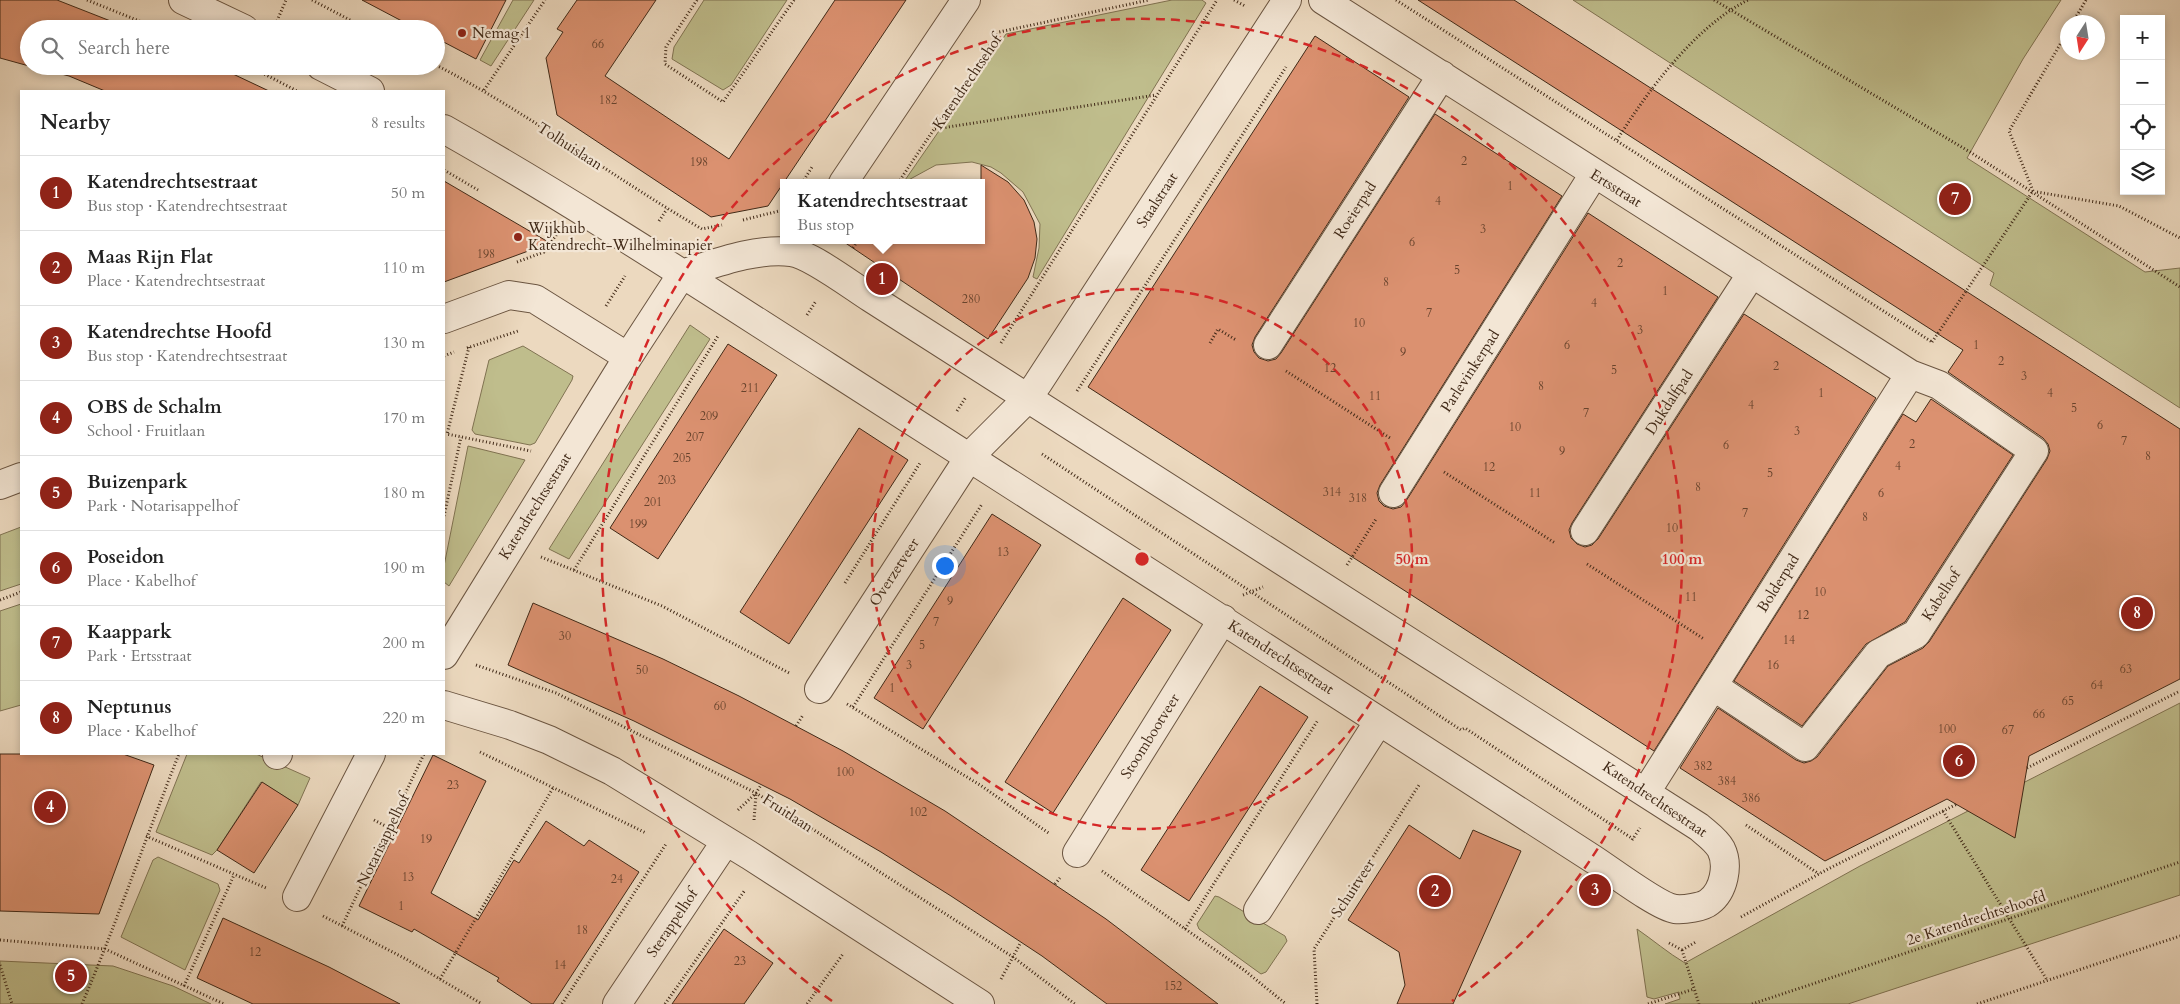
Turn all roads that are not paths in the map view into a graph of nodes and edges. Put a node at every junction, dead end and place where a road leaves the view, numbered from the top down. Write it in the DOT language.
graph roads {
  1 [pos="183,0"];
  2 [pos="966,0"];
  3 [pos="1323,0"];
  4 [pos="1278,3"];
  5 [pos="225,20"];
  6 [pos="339,75"];
  7 [pos="1442,76"];
  8 [pos="368,90"];
  9 [pos="445,131"];
  10 [pos="1594,174"];
  11 [pos="846,179"];
  12 [pos="798,246"];
  13 [pos="749,253"];
  14 [pos="1752,273"];
  15 [pos="682,274"];
  16 [pos="445,319"];
  17 [pos="730,320"];
  18 [pos="1274,356"];
  19 [pos="628,357"];
  20 [pos="1910,374"];
  21 [pos="1027,399"];
  22 [pos="970,456"];
  23 [pos="20,477"];
  24 [pos="0,485"];
  25 [pos="1393,493"];
  26 [pos="1585,531"];
  27 [pos="1230,608"];
  28 [pos="445,653"];
  29 [pos="1713,686"];
  30 [pos="819,689"];
  31 [pos="445,705"];
  32 [pos="1379,721"];
  33 [pos="370,755"];
  34 [pos="1646,792"];
  35 [pos="729,828"];
  36 [pos="1077,853"];
  37 [pos="298,897"];
  38 [pos="1258,910"];
  39 [pos="617,1004"];
  40 [pos="980,1004"];
  1 -- 5 [label="street"];
  2 -- 11 [label="street"];
  3 -- 7 [label="street, Ertsstraat"];
  4 -- 21 [label="street, Staalstraat"];
  6 -- 8 [label="street"];
  7 -- 10 [label="street, Ertsstraat"];
  7 -- 18 [label="street, Roeierpad"];
  9 -- 15 [label="street"];
  10 -- 14 [label="street, Ertsstraat"];
  10 -- 25 [label="street, Parlevinkerpad"];
  12 -- 13 [label="street, Katendrechtsestraat"];
  12 -- 21 [label="street, Katendrechtsestraat"];
  13 -- 15 [label="street, Katendrechtsestraat"];
  13 -- 17 [label="street"];
  14 -- 20 [label="street, Ertsstraat"];
  14 -- 26 [label="street, Dukdalfpad"];
  15 -- 17 [label="street, Katendrechtsestraat"];
  15 -- 19 [label="street, Katendrechtsestraat"];
  16 -- 19 [label="street"];
  17 -- 22 [label="street, Katendrechtsestraat"];
  19 -- 28 [label="street, Katendrechtsestraat"];
  20 -- 29 [label="street, Bolderpad"];
  20 -- 29 [label="street, Kabelhof"];
  21 -- 22 [label="street"];
  21 -- 34 [label="street, Katendrechtsestraat"];
  22 -- 27 [label="street, Katendrechtsestraat"];
  22 -- 30 [label="street, Overzetveer"];
  23 -- 24 [label="street"];
  27 -- 32 [label="street, Katendrechtsestraat"];
  27 -- 36 [label="street, Stoombootveer"];
  29 -- 34 [label="street, Bolderpad"];
  31 -- 35 [label="street"];
  32 -- 34 [label="street, Katendrechtsestraat"];
  32 -- 38 [label="street"];
  33 -- 37 [label="street"];
  35 -- 39 [label="street, Sterappelhof"];
  35 -- 40 [label="street"];
}
